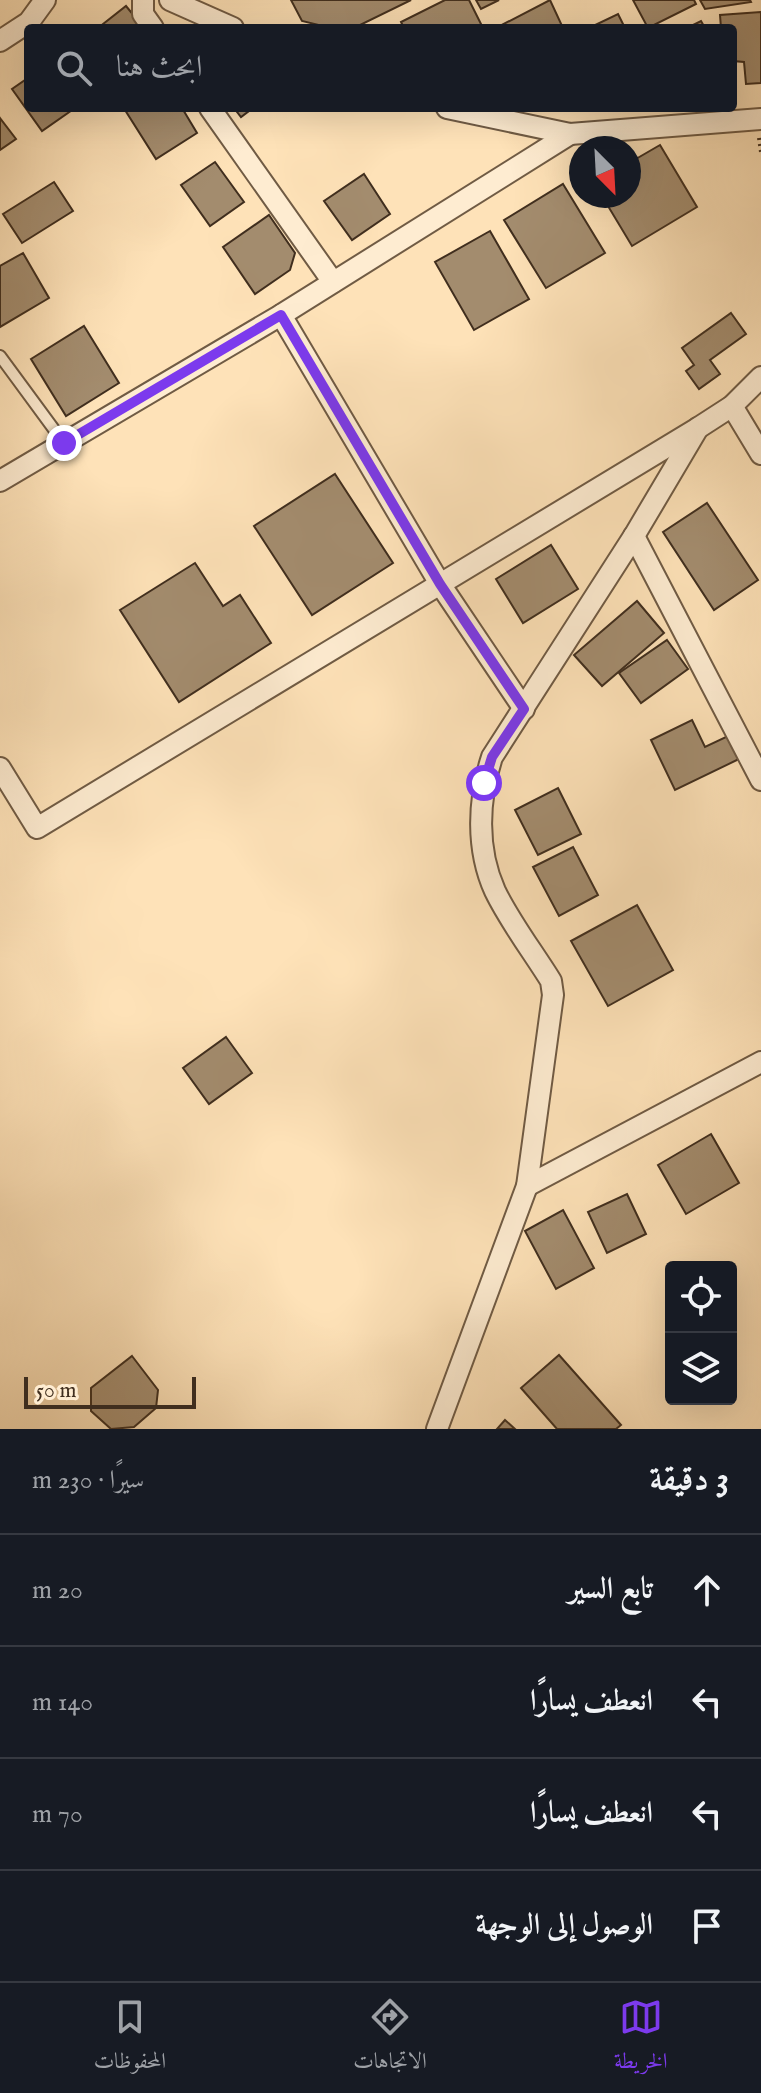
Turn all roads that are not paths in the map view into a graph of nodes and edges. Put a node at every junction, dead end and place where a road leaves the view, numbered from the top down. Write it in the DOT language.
graph roads {
  1 [pos="45,0"];
  2 [pos="143,0"];
  3 [pos="170,0"];
  4 [pos="26,24"];
  5 [pos="150,24"];
  6 [pos="224,24"];
  7 [pos="24,25"];
  8 [pos="0,41"];
  9 [pos="213,112"];
  10 [pos="466,112"];
  11 [pos="761,119"];
  12 [pos="570,134"];
  13 [pos="333,282"];
  14 [pos="281,315"];
  15 [pos="0,356"];
  16 [pos="761,377"];
  17 [pos="732,406"];
  18 [pos="698,428"];
  19 [pos="64,443"];
  20 [pos="761,454"];
  21 [pos="0,481"];
  22 [pos="634,536"];
  23 [pos="440,584"];
  24 [pos="524,709"];
  25 [pos="0,768"];
  26 [pos="761,780"];
  27 [pos="761,1062"];
  28 [pos="527,1186"];
  29 [pos="437,1429"];
  1 -- 4 [label="street"];
  2 -- 5 [label="street"];
  3 -- 6 [label="street"];
  7 -- 8 [label="street"];
  9 -- 13 [label="street"];
  10 -- 12 [label="street"];
  11 -- 12 [label="street"];
  12 -- 13 [label="street"];
  13 -- 14 [label="street"];
  14 -- 19 [label="street"];
  14 -- 23 [label="street"];
  15 -- 19 [label="lane"];
  16 -- 17 [label="street"];
  17 -- 18 [label="street"];
  17 -- 20 [label="street"];
  18 -- 22 [label="street"];
  18 -- 23 [label="street"];
  19 -- 21 [label="street"];
  22 -- 24 [label="street"];
  22 -- 26 [label="street"];
  23 -- 24 [label="street"];
  23 -- 25 [label="street"];
  24 -- 28 [label="street"];
  27 -- 28 [label="street"];
  28 -- 29 [label="street"];
}
